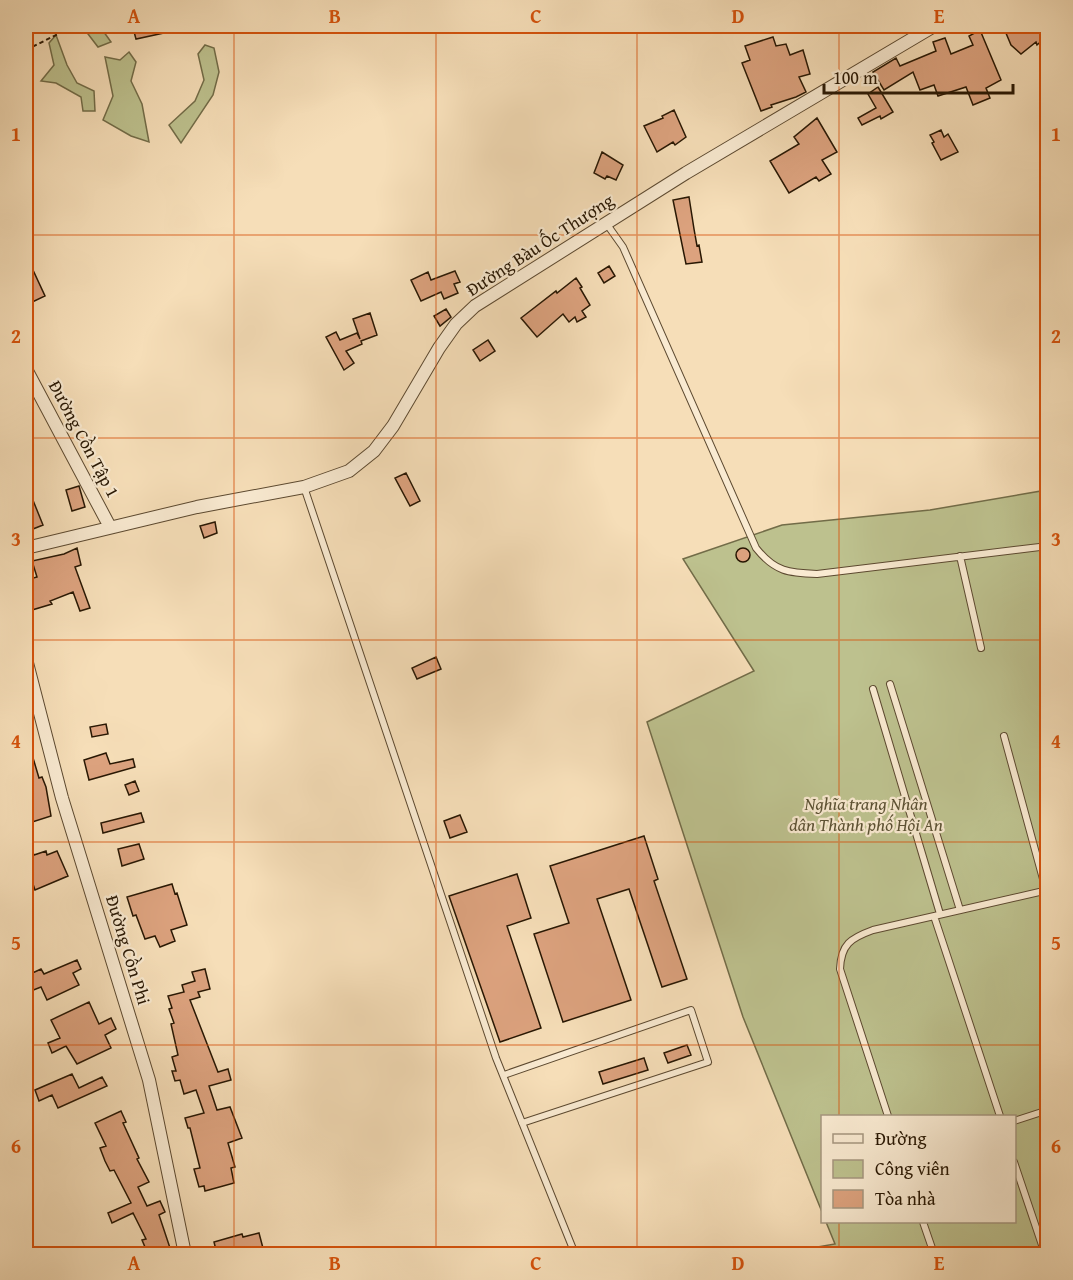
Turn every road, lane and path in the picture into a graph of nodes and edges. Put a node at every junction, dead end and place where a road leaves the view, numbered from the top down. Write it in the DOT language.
graph roads {
  1 [pos="74,26"];
  2 [pos="934,26"];
  3 [pos="26,50"];
  4 [pos="606,223"];
  5 [pos="26,369"];
  6 [pos="304,487"];
  7 [pos="110,527"];
  8 [pos="1047,546"];
  9 [pos="26,548"];
  10 [pos="960,556"];
  11 [pos="981,648"];
  12 [pos="26,659"];
  13 [pos="890,684"];
  14 [pos="873,689"];
  15 [pos="1004,736"];
  16 [pos="1047,890"];
  17 [pos="960,910"];
  18 [pos="937,915"];
  19 [pos="504,1075"];
  20 [pos="1047,1110"];
  21 [pos="888,1115"];
  22 [pos="1000,1115"];
  23 [pos="1016,1120"];
  24 [pos="522,1123"];
  25 [pos="1016,1168"];
  26 [pos="924,1223"];
  27 [pos="185,1254"];
  28 [pos="578,1254"];
  29 [pos="661,1254"];
  30 [pos="703,1254"];
  31 [pos="933,1254"];
  32 [pos="1045,1254"];
  1 -- 3 [label="path"];
  2 -- 4 [label="street, Đường Bàu Ốc Thượng"];
  4 -- 6 [label="street, Đường Bàu Ốc Thượng"];
  4 -- 10 [label="lane"];
  5 -- 7 [label="street, Đường Cồn Tập 1"];
  6 -- 7 [label="street, Đường Bàu Ốc Thượng"];
  6 -- 19 [label="lane"];
  7 -- 9 [label="street, Đường Bàu Ốc Thượng"];
  8 -- 10 [label="lane"];
  10 -- 11 [label="lane"];
  12 -- 27 [label="street, Đường Cồn Phi"];
  13 -- 17 [label="lane"];
  14 -- 18 [label="lane"];
  15 -- 16 [label="lane"];
  16 -- 17 [label="lane"];
  17 -- 18 [label="lane"];
  18 -- 21 [label="lane"];
  18 -- 22 [label="lane"];
  19 -- 24 [label="lane"];
  19 -- 24 [label="lane"];
  20 -- 23 [label="lane"];
  24 -- 28 [label="lane"];
  25 -- 32 [label="lane"];
  26 -- 31 [label="lane"];
  29 -- 30 [label="lane"];
}
